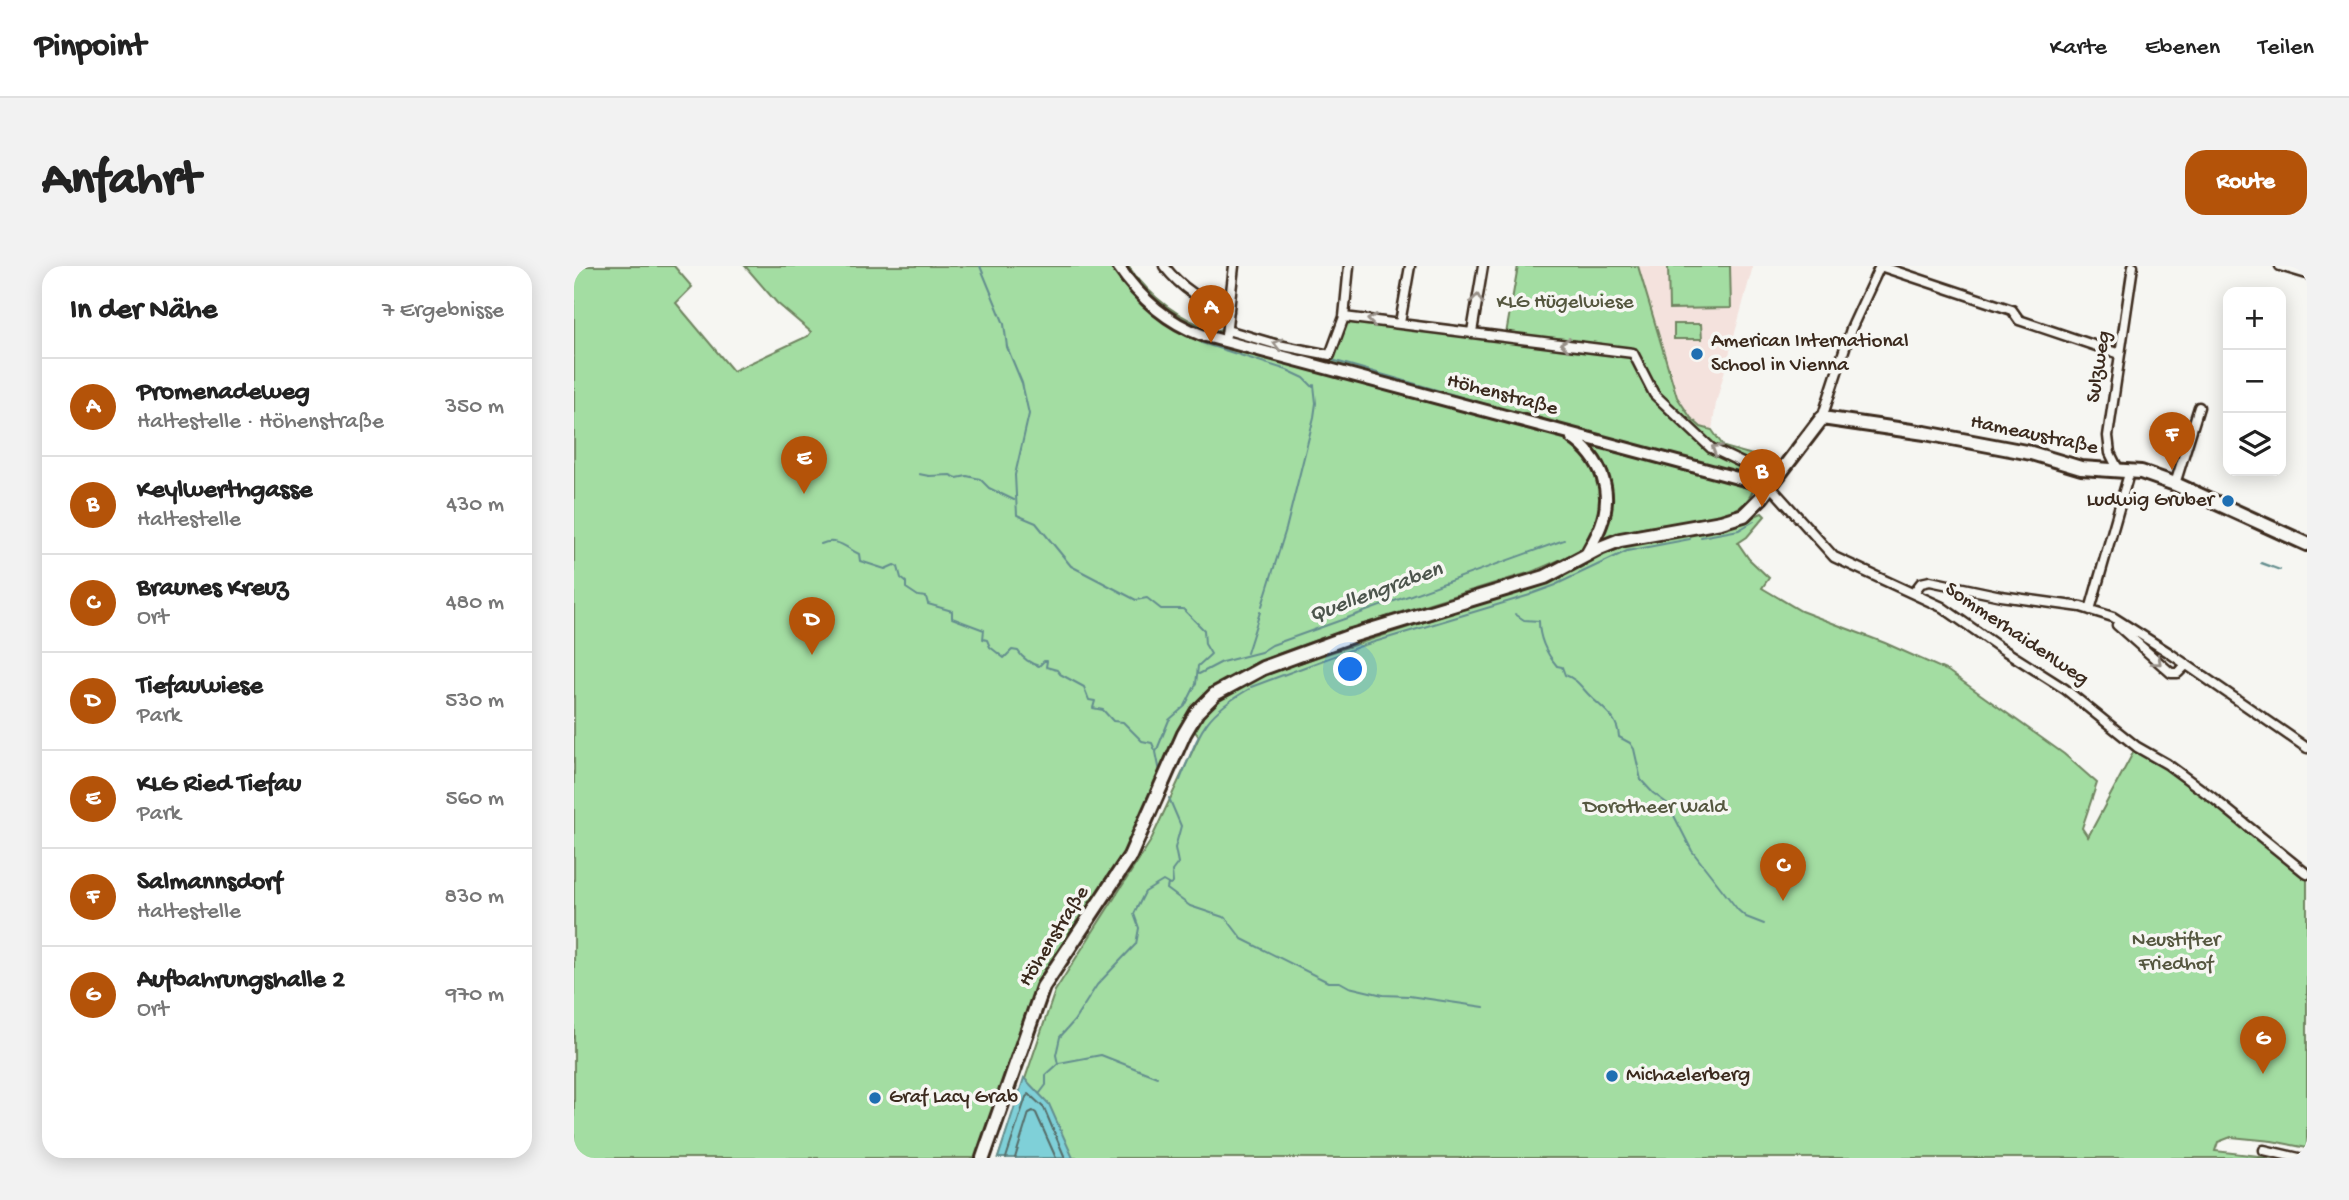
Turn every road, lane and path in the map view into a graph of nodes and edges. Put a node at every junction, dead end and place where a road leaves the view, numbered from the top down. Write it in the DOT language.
graph roads {
  1 [pos="1118,266"];
  2 [pos="1164,266"];
  3 [pos="1234,266"];
  4 [pos="1349,266"];
  5 [pos="1410,266"];
  6 [pos="1483,266"];
  7 [pos="1880,266"];
  8 [pos="2133,266"];
  9 [pos="2280,266"];
  10 [pos="2307,274"];
  11 [pos="1229,311"];
  12 [pos="1344,317"];
  13 [pos="1400,323"];
  14 [pos="1472,332"];
  15 [pos="1226,336"];
  16 [pos="2120,354"];
  17 [pos="2199,407"];
  18 [pos="1822,418"];
  19 [pos="1567,434"];
  20 [pos="2124,470"];
  21 [pos="1773,483"];
  22 [pos="2175,484"];
  23 [pos="2307,544"];
  24 [pos="1586,555"];
  25 [pos="1914,592"];
  26 [pos="2090,610"];
  27 [pos="2186,665"];
  28 [pos="2307,748"];
  29 [pos="2307,874"];
  30 [pos="2264,1150"];
  31 [pos="983,1158"];
  32 [pos="2299,1158"];
  1 -- 15 [label="street, Höhenstraße"];
  2 -- 11 [label="street"];
  3 -- 11 [label="street"];
  4 -- 12 [label="street"];
  5 -- 13 [label="street"];
  14 -- 6 [label="street, one-way"];
  7 -- 16 [label="street"];
  7 -- 18 [label="street"];
  8 -- 16 [label="street, Sulzweg"];
  9 -- 10 [label="street"];
  11 -- 15 [label="street"];
  13 -- 12 [label="street, one-way"];
  12 -- 15 [label="street, one-way"];
  13 -- 14 [label="street"];
  21 -- 14 [label="street, one-way"];
  15 -- 19 [label="street, Höhenstraße"];
  16 -- 20 [label="street, Sulzweg"];
  17 -- 22 [label="street"];
  18 -- 20 [label="main road, Hameaustraße"];
  18 -- 21 [label="main road"];
  19 -- 21 [label="street"];
  19 -- 24 [label="street, Höhenstraße"];
  20 -- 22 [label="main road, Hameaustraße"];
  20 -- 26 [label="street"];
  21 -- 24 [label="main road"];
  21 -- 25 [label="street, Sommerhaidenweg"];
  22 -- 23 [label="main road, Hameaustraße"];
  24 -- 31 [label="main road, Höhenstraße"];
  25 -- 26 [label="street"];
  25 -- 29 [label="street, Sommerhaidenweg"];
  26 -- 27 [label="street"];
  26 -- 27 [label="street, one-way"];
  27 -- 28 [label="street"];
  30 -- 32 [label="street"];
}
